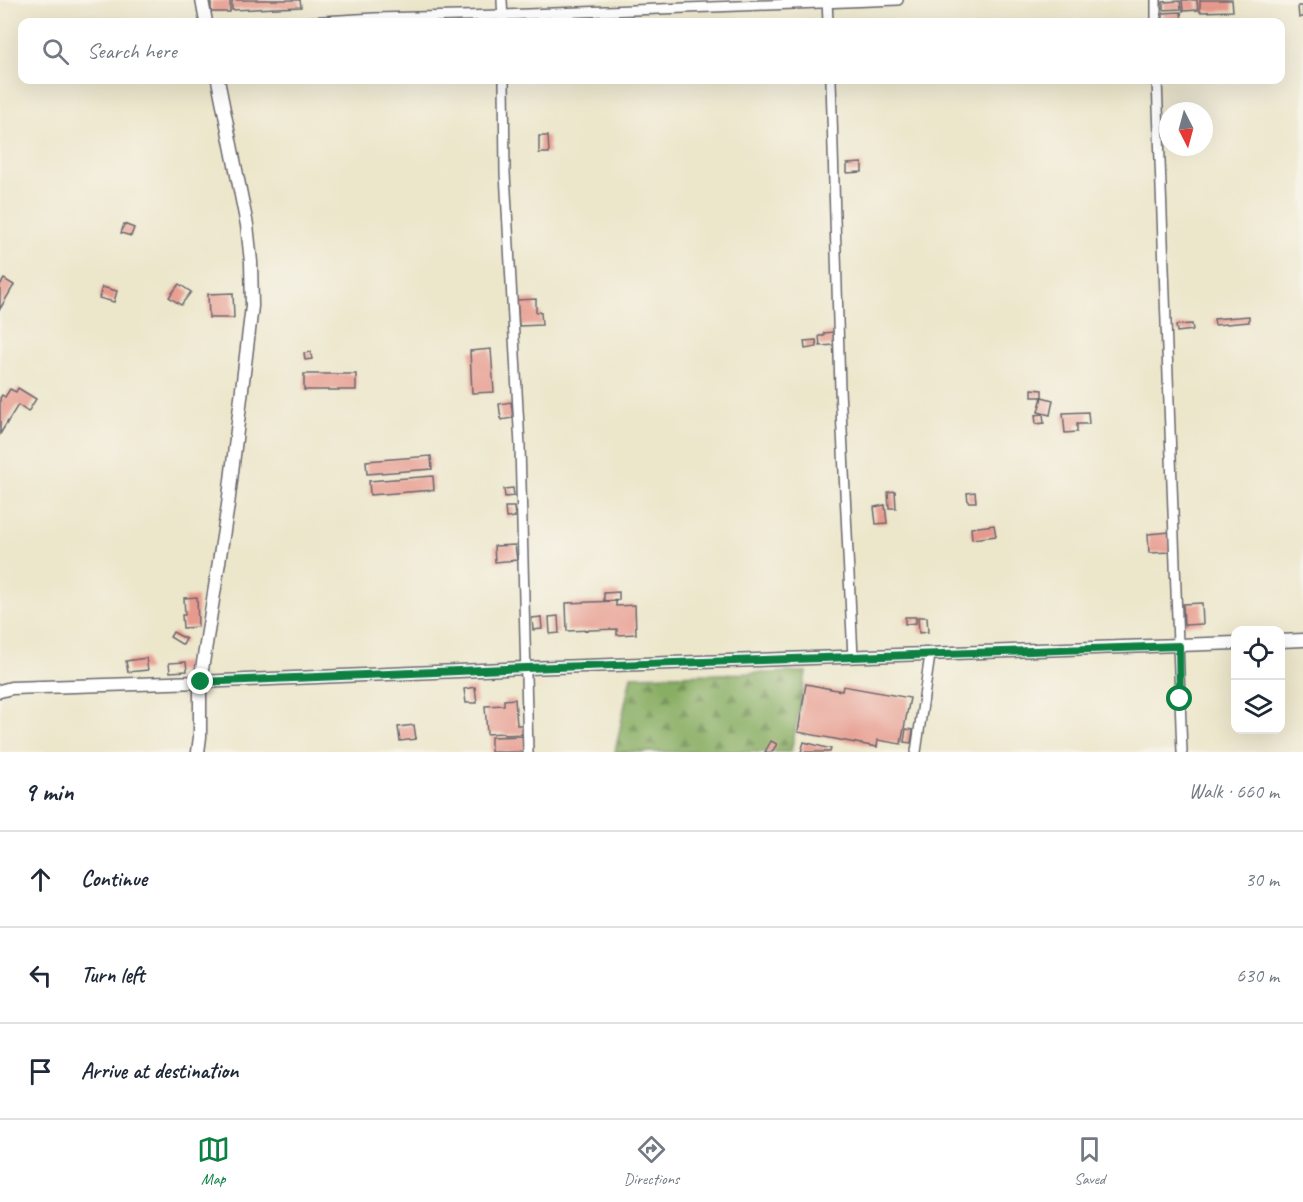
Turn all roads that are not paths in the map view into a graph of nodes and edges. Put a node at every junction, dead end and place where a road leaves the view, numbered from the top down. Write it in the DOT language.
graph roads {
  1 [pos="202,0"];
  2 [pos="502,0"];
  3 [pos="898,0"];
  4 [pos="1156,0"];
  5 [pos="827,2"];
  6 [pos="205,18"];
  7 [pos="502,18"];
  8 [pos="517,18"];
  9 [pos="828,18"];
  10 [pos="1156,18"];
  11 [pos="219,84"];
  12 [pos="504,84"];
  13 [pos="831,84"];
  14 [pos="1157,84"];
  15 [pos="1303,640"];
  16 [pos="1285,641"];
  17 [pos="1231,643"];
  18 [pos="1179,646"];
  19 [pos="930,655"];
  20 [pos="853,657"];
  21 [pos="526,668"];
  22 [pos="201,682"];
  23 [pos="0,691"];
  24 [pos="198,752"];
  25 [pos="528,752"];
  26 [pos="916,752"];
  27 [pos="1182,752"];
  1 -- 6 [label="street"];
  2 -- 7 [label="street"];
  3 -- 5 [label="street"];
  4 -- 10 [label="street"];
  5 -- 8 [label="street"];
  5 -- 9 [label="street"];
  11 -- 22 [label="street"];
  12 -- 21 [label="street"];
  13 -- 20 [label="street"];
  14 -- 18 [label="street"];
  15 -- 16 [label="street"];
  17 -- 18 [label="street"];
  18 -- 19 [label="street"];
  18 -- 27 [label="street"];
  19 -- 20 [label="street"];
  19 -- 26 [label="street"];
  20 -- 21 [label="street"];
  21 -- 22 [label="street"];
  21 -- 25 [label="street"];
  22 -- 23 [label="street"];
  22 -- 24 [label="street"];
}
